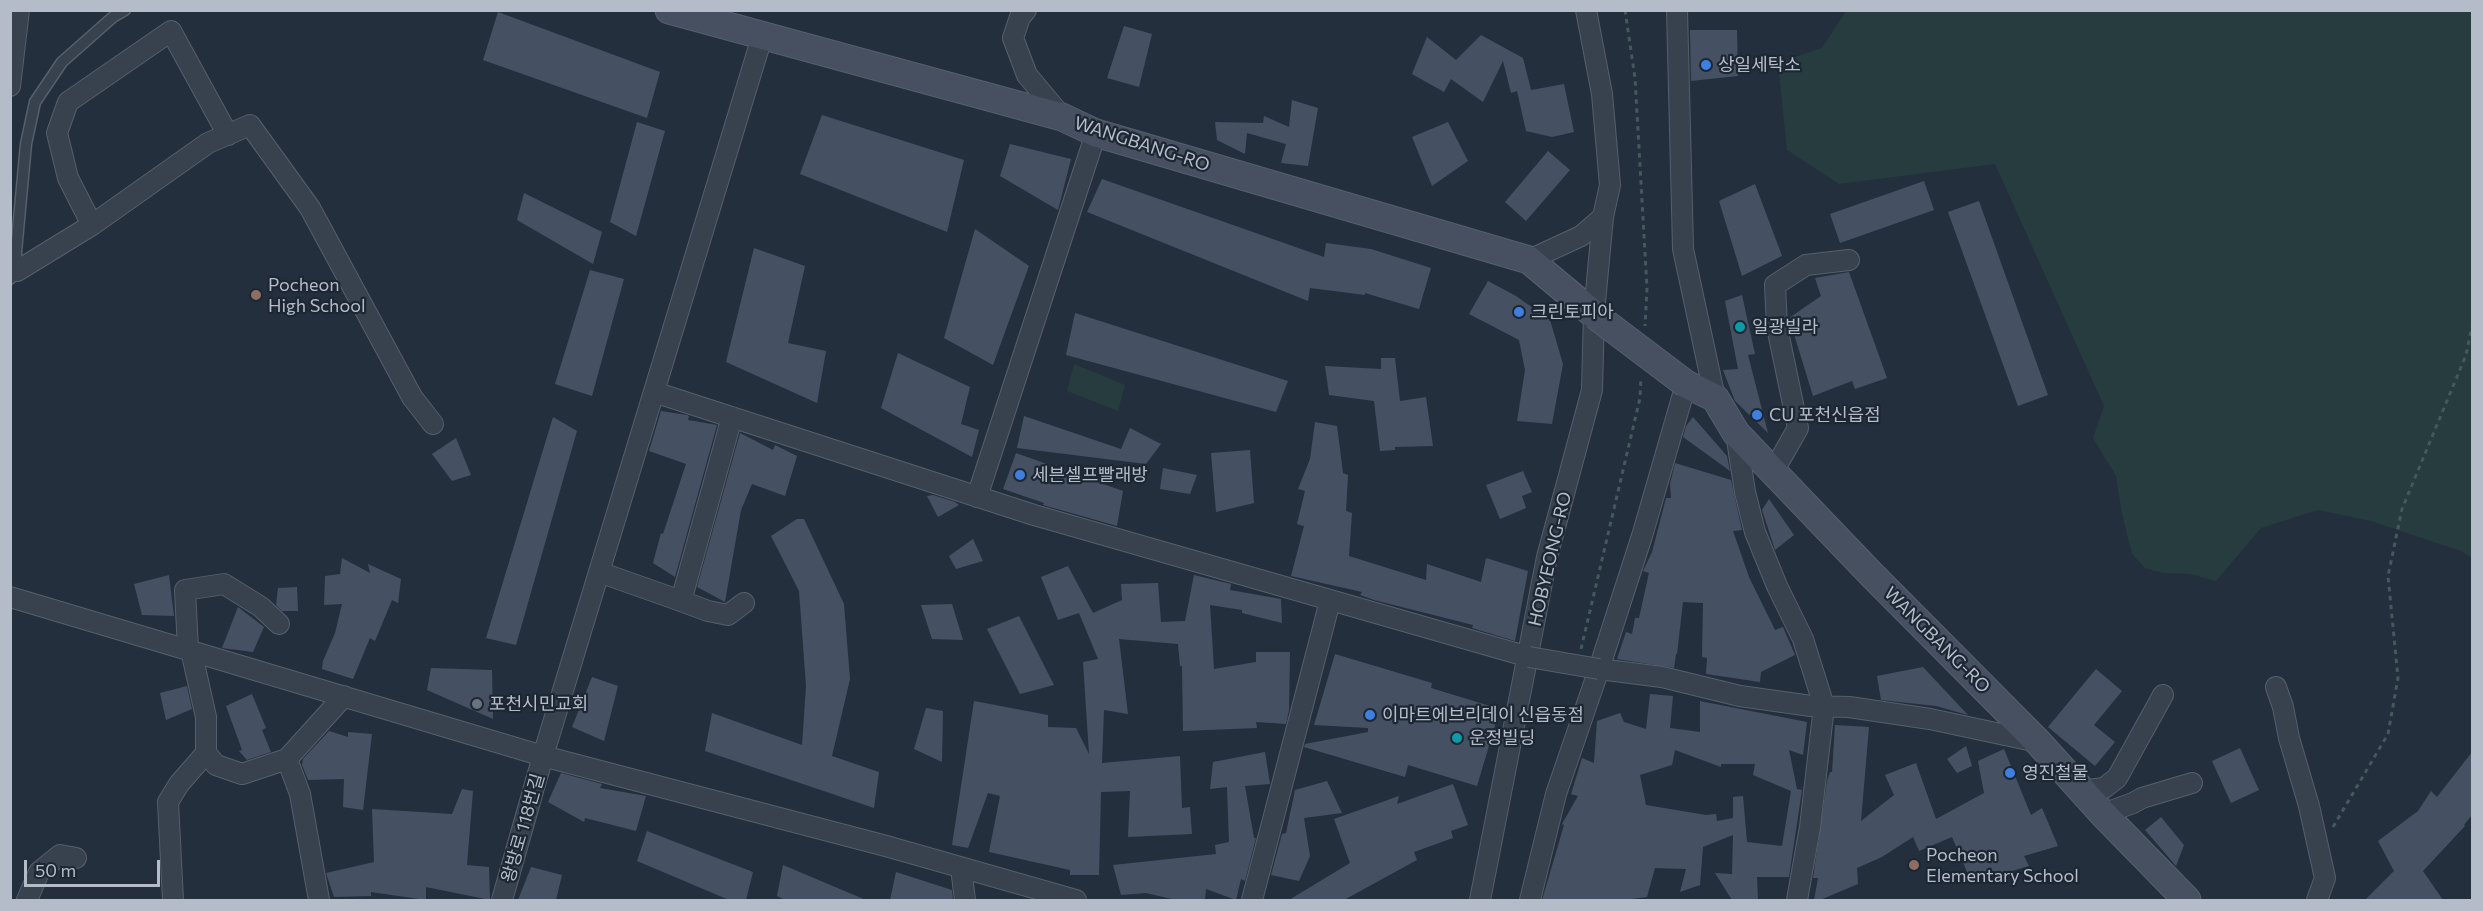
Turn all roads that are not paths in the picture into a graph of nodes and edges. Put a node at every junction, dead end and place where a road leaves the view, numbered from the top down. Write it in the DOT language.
graph roads {
  1 [pos="19,10"];
  2 [pos="124,10"];
  3 [pos="669,10"];
  4 [pos="1026,10"];
  5 [pos="1586,10"];
  6 [pos="1677,10"];
  7 [pos="762,37"];
  8 [pos="10,86"];
  9 [pos="1062,117"];
  10 [pos="1096,133"];
  11 [pos="228,135"];
  12 [pos="1603,217"];
  13 [pos="92,225"];
  14 [pos="1529,260"];
  15 [pos="1849,260"];
  16 [pos="14,275"];
  17 [pos="1595,314"];
  18 [pos="1686,384"];
  19 [pos="654,392"];
  20 [pos="1715,398"];
  21 [pos="732,417"];
  22 [pos="433,424"];
  23 [pos="1736,433"];
  24 [pos="1773,472"];
  25 [pos="977,497"];
  26 [pos="599,572"];
  27 [pos="10,597"];
  28 [pos="681,601"];
  29 [pos="1330,601"];
  30 [pos="744,603"];
  31 [pos="279,624"];
  32 [pos="190,649"];
  33 [pos="1529,657"];
  34 [pos="1599,669"];
  35 [pos="2276,687"];
  36 [pos="2163,695"];
  37 [pos="344,696"];
  38 [pos="1824,706"];
  39 [pos="2038,742"];
  40 [pos="206,753"];
  41 [pos="543,756"];
  42 [pos="287,759"];
  43 [pos="2192,783"];
  44 [pos="2082,791"];
  45 [pos="2103,814"];
  46 [pos="76,858"];
  47 [pos="961,868"];
  48 [pos="27,900"];
  49 [pos="173,900"];
  50 [pos="318,900"];
  51 [pos="502,900"];
  52 [pos="965,900"];
  53 [pos="1076,900"];
  54 [pos="1252,900"];
  55 [pos="1480,900"];
  56 [pos="1530,900"];
  57 [pos="1797,900"];
  58 [pos="2187,900"];
  59 [pos="2317,900"];
  1 -- 8 [label="street"];
  2 -- 16 [label="lane"];
  3 -- 7 [label="main road, WANGBANG-RO"];
  4 -- 9 [label="street"];
  5 -- 12 [label="street, HOBYEONG-RO"];
  6 -- 20 [label="street"];
  7 -- 9 [label="main road, WANGBANG-RO"];
  7 -- 19 [label="street, 왕방로 118번길"];
  9 -- 10 [label="main road, WANGBANG-RO"];
  10 -- 14 [label="main road, WANGBANG-RO"];
  10 -- 25 [label="street"];
  11 -- 13 [label="street"];
  11 -- 13 [label="street"];
  11 -- 22 [label="street"];
  12 -- 14 [label="street"];
  12 -- 17 [label="street, HOBYEONG-RO"];
  13 -- 16 [label="street"];
  14 -- 17 [label="main road, WANGBANG-RO"];
  15 -- 24 [label="street"];
  17 -- 18 [label="main road, WANGBANG-RO, bridge"];
  17 -- 33 [label="street, HOBYEONG-RO"];
  18 -- 20 [label="main road"];
  18 -- 34 [label="street"];
  19 -- 21 [label="street"];
  19 -- 26 [label="street, 왕방로 118번길"];
  20 -- 23 [label="main road, WANGBANG-RO"];
  21 -- 25 [label="street"];
  21 -- 28 [label="street"];
  23 -- 24 [label="main road, WANGBANG-RO"];
  23 -- 38 [label="street"];
  24 -- 39 [label="main road, WANGBANG-RO"];
  25 -- 29 [label="street"];
  26 -- 28 [label="street"];
  26 -- 41 [label="street, 왕방로 118번길"];
  27 -- 32 [label="street"];
  28 -- 30 [label="street"];
  29 -- 33 [label="street"];
  29 -- 54 [label="street"];
  31 -- 32 [label="street"];
  32 -- 37 [label="street"];
  32 -- 40 [label="street"];
  33 -- 34 [label="street, bridge"];
  33 -- 55 [label="street, HOBYEONG-RO"];
  34 -- 38 [label="street"];
  34 -- 56 [label="street"];
  35 -- 59 [label="street"];
  36 -- 44 [label="street"];
  37 -- 41 [label="street"];
  37 -- 42 [label="street"];
  38 -- 39 [label="street"];
  38 -- 57 [label="street"];
  39 -- 44 [label="main road, WANGBANG-RO"];
  40 -- 42 [label="street"];
  40 -- 49 [label="street"];
  41 -- 47 [label="street"];
  41 -- 51 [label="street, 왕방로 118번길"];
  42 -- 50 [label="street"];
  43 -- 45 [label="street"];
  44 -- 45 [label="main road, WANGBANG-RO"];
  45 -- 58 [label="main road, WANGBANG-RO"];
  46 -- 48 [label="street"];
  47 -- 52 [label="street"];
  47 -- 53 [label="street"];
}
